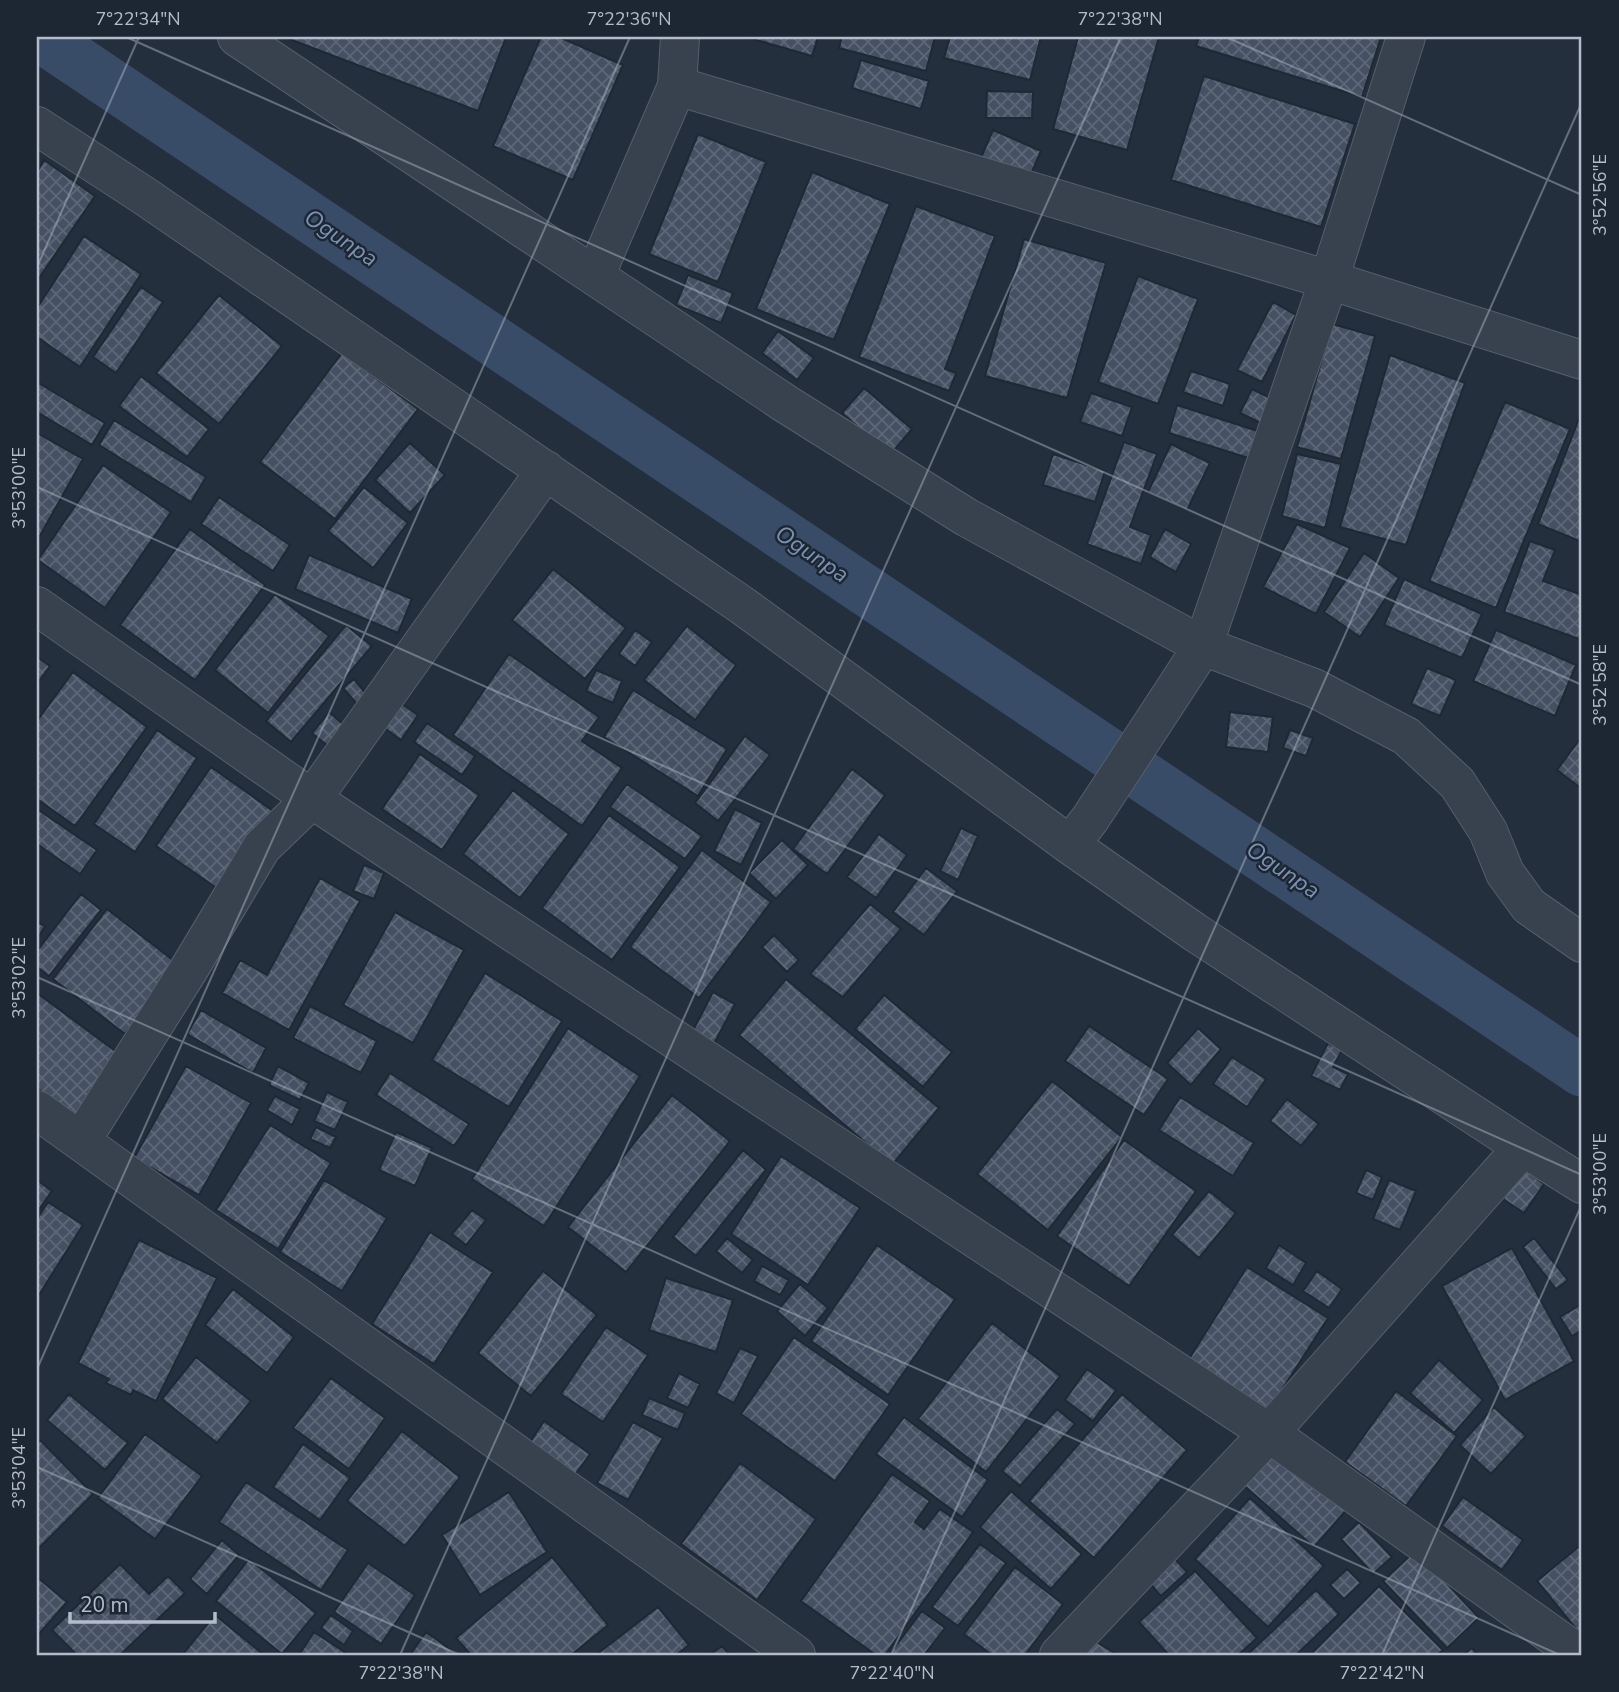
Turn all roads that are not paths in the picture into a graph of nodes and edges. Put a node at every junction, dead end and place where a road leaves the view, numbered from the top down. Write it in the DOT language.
graph roads {
  1 [pos="237,37"];
  2 [pos="680,37"];
  3 [pos="1406,37"];
  4 [pos="677,86"];
  5 [pos="39,134"];
  6 [pos="594,276"];
  7 [pos="1329,280"];
  8 [pos="1582,360"];
  9 [pos="546,470"];
  10 [pos="37,606"];
  11 [pos="1195,659"];
  12 [pos="312,799"];
  13 [pos="1080,832"];
  14 [pos="1582,943"];
  15 [pos="37,1110"];
  16 [pos="81,1141"];
  17 [pos="1522,1147"];
  18 [pos="1582,1184"];
  19 [pos="1269,1433"];
  20 [pos="796,1655"];
  21 [pos="1059,1655"];
  22 [pos="1580,1655"];
  1 -- 6 [label="street"];
  2 -- 4 [label="street"];
  3 -- 7 [label="street"];
  4 -- 6 [label="street"];
  4 -- 7 [label="street"];
  5 -- 9 [label="street"];
  6 -- 11 [label="street"];
  7 -- 8 [label="street"];
  7 -- 11 [label="street"];
  9 -- 12 [label="street"];
  9 -- 13 [label="street"];
  10 -- 12 [label="street"];
  11 -- 13 [label="street"];
  11 -- 14 [label="street"];
  12 -- 16 [label="street"];
  12 -- 19 [label="street"];
  13 -- 17 [label="street"];
  15 -- 16 [label="street"];
  16 -- 20 [label="street"];
  17 -- 18 [label="street"];
  17 -- 19 [label="street"];
  19 -- 21 [label="street"];
  19 -- 22 [label="street"];
}
